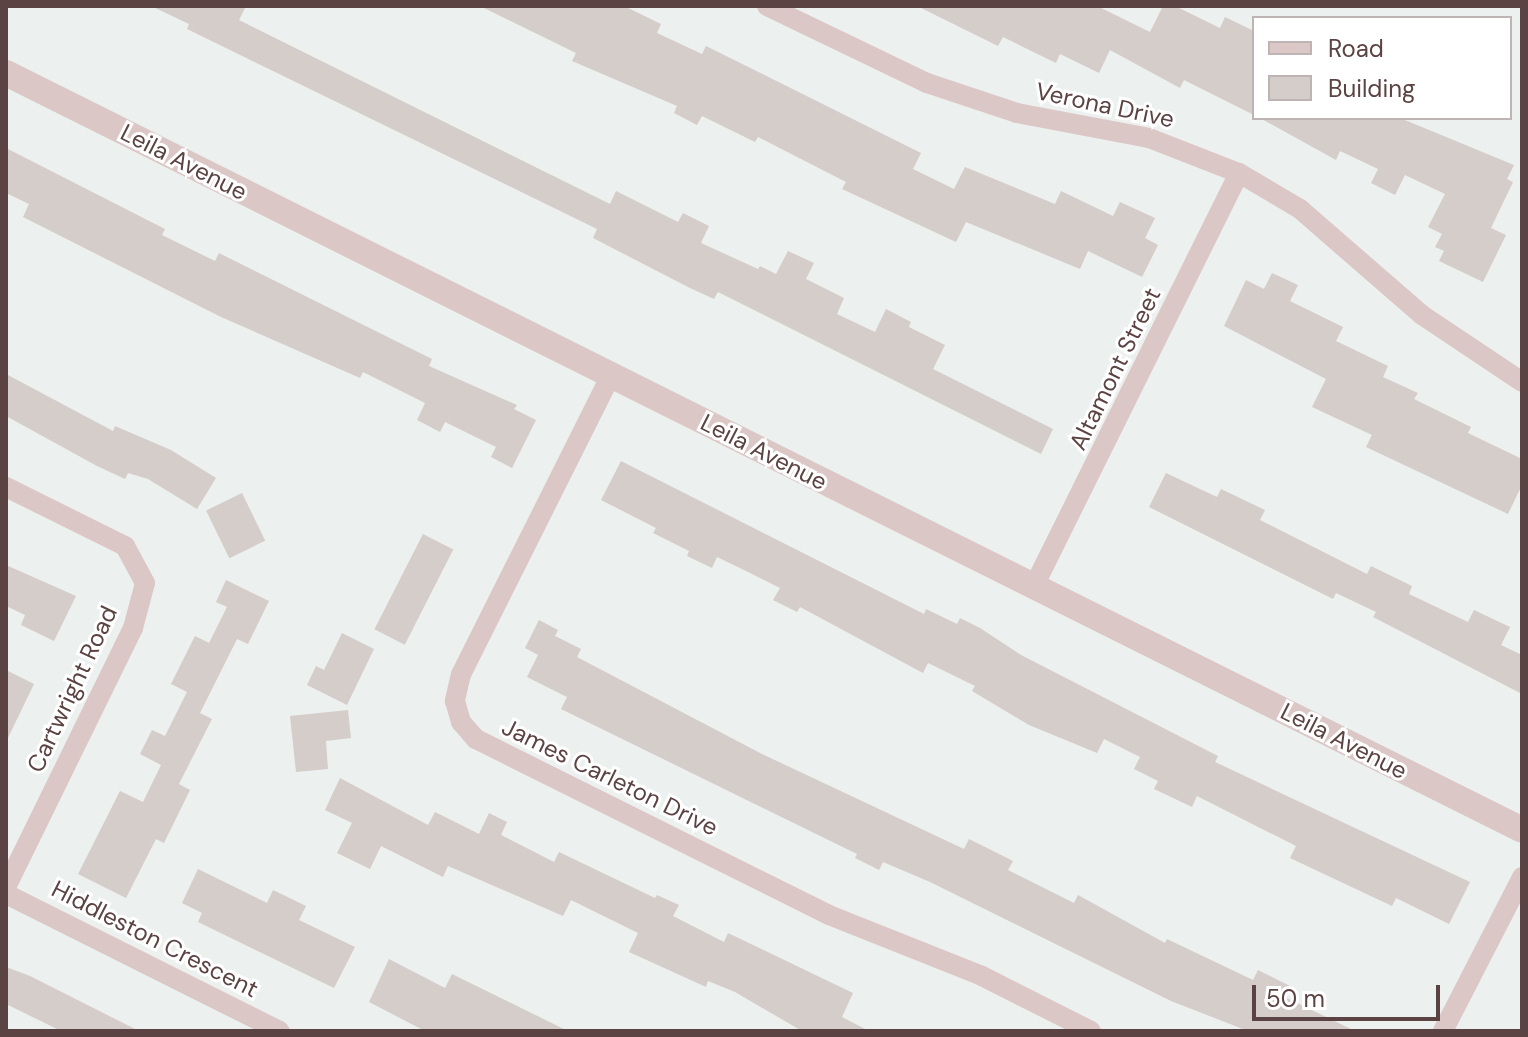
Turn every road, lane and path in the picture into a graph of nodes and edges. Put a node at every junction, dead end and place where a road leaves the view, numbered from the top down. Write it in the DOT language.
graph roads {
  1 [pos="767,6"];
  2 [pos="6,73"];
  3 [pos="1239,173"];
  4 [pos="1519,374"];
  5 [pos="611,375"];
  6 [pos="6,487"];
  7 [pos="1034,586"];
  8 [pos="1522,830"];
  9 [pos="1522,877"];
  10 [pos="6,887"];
  11 [pos="6,894"];
  12 [pos="280,1031"];
  13 [pos="1091,1031"];
  14 [pos="1443,1031"];
  1 -- 3 [label="street, Verona Drive"];
  2 -- 5 [label="street, Leila Avenue"];
  3 -- 4 [label="street, Verona Drive"];
  3 -- 7 [label="street, Altamont Street"];
  5 -- 7 [label="street, Leila Avenue"];
  5 -- 13 [label="street, James Carleton Drive"];
  6 -- 10 [label="street, Cartwright Road"];
  7 -- 8 [label="street, Leila Avenue"];
  9 -- 14 [label="street"];
  11 -- 12 [label="street, Hiddleston Crescent"];
}
